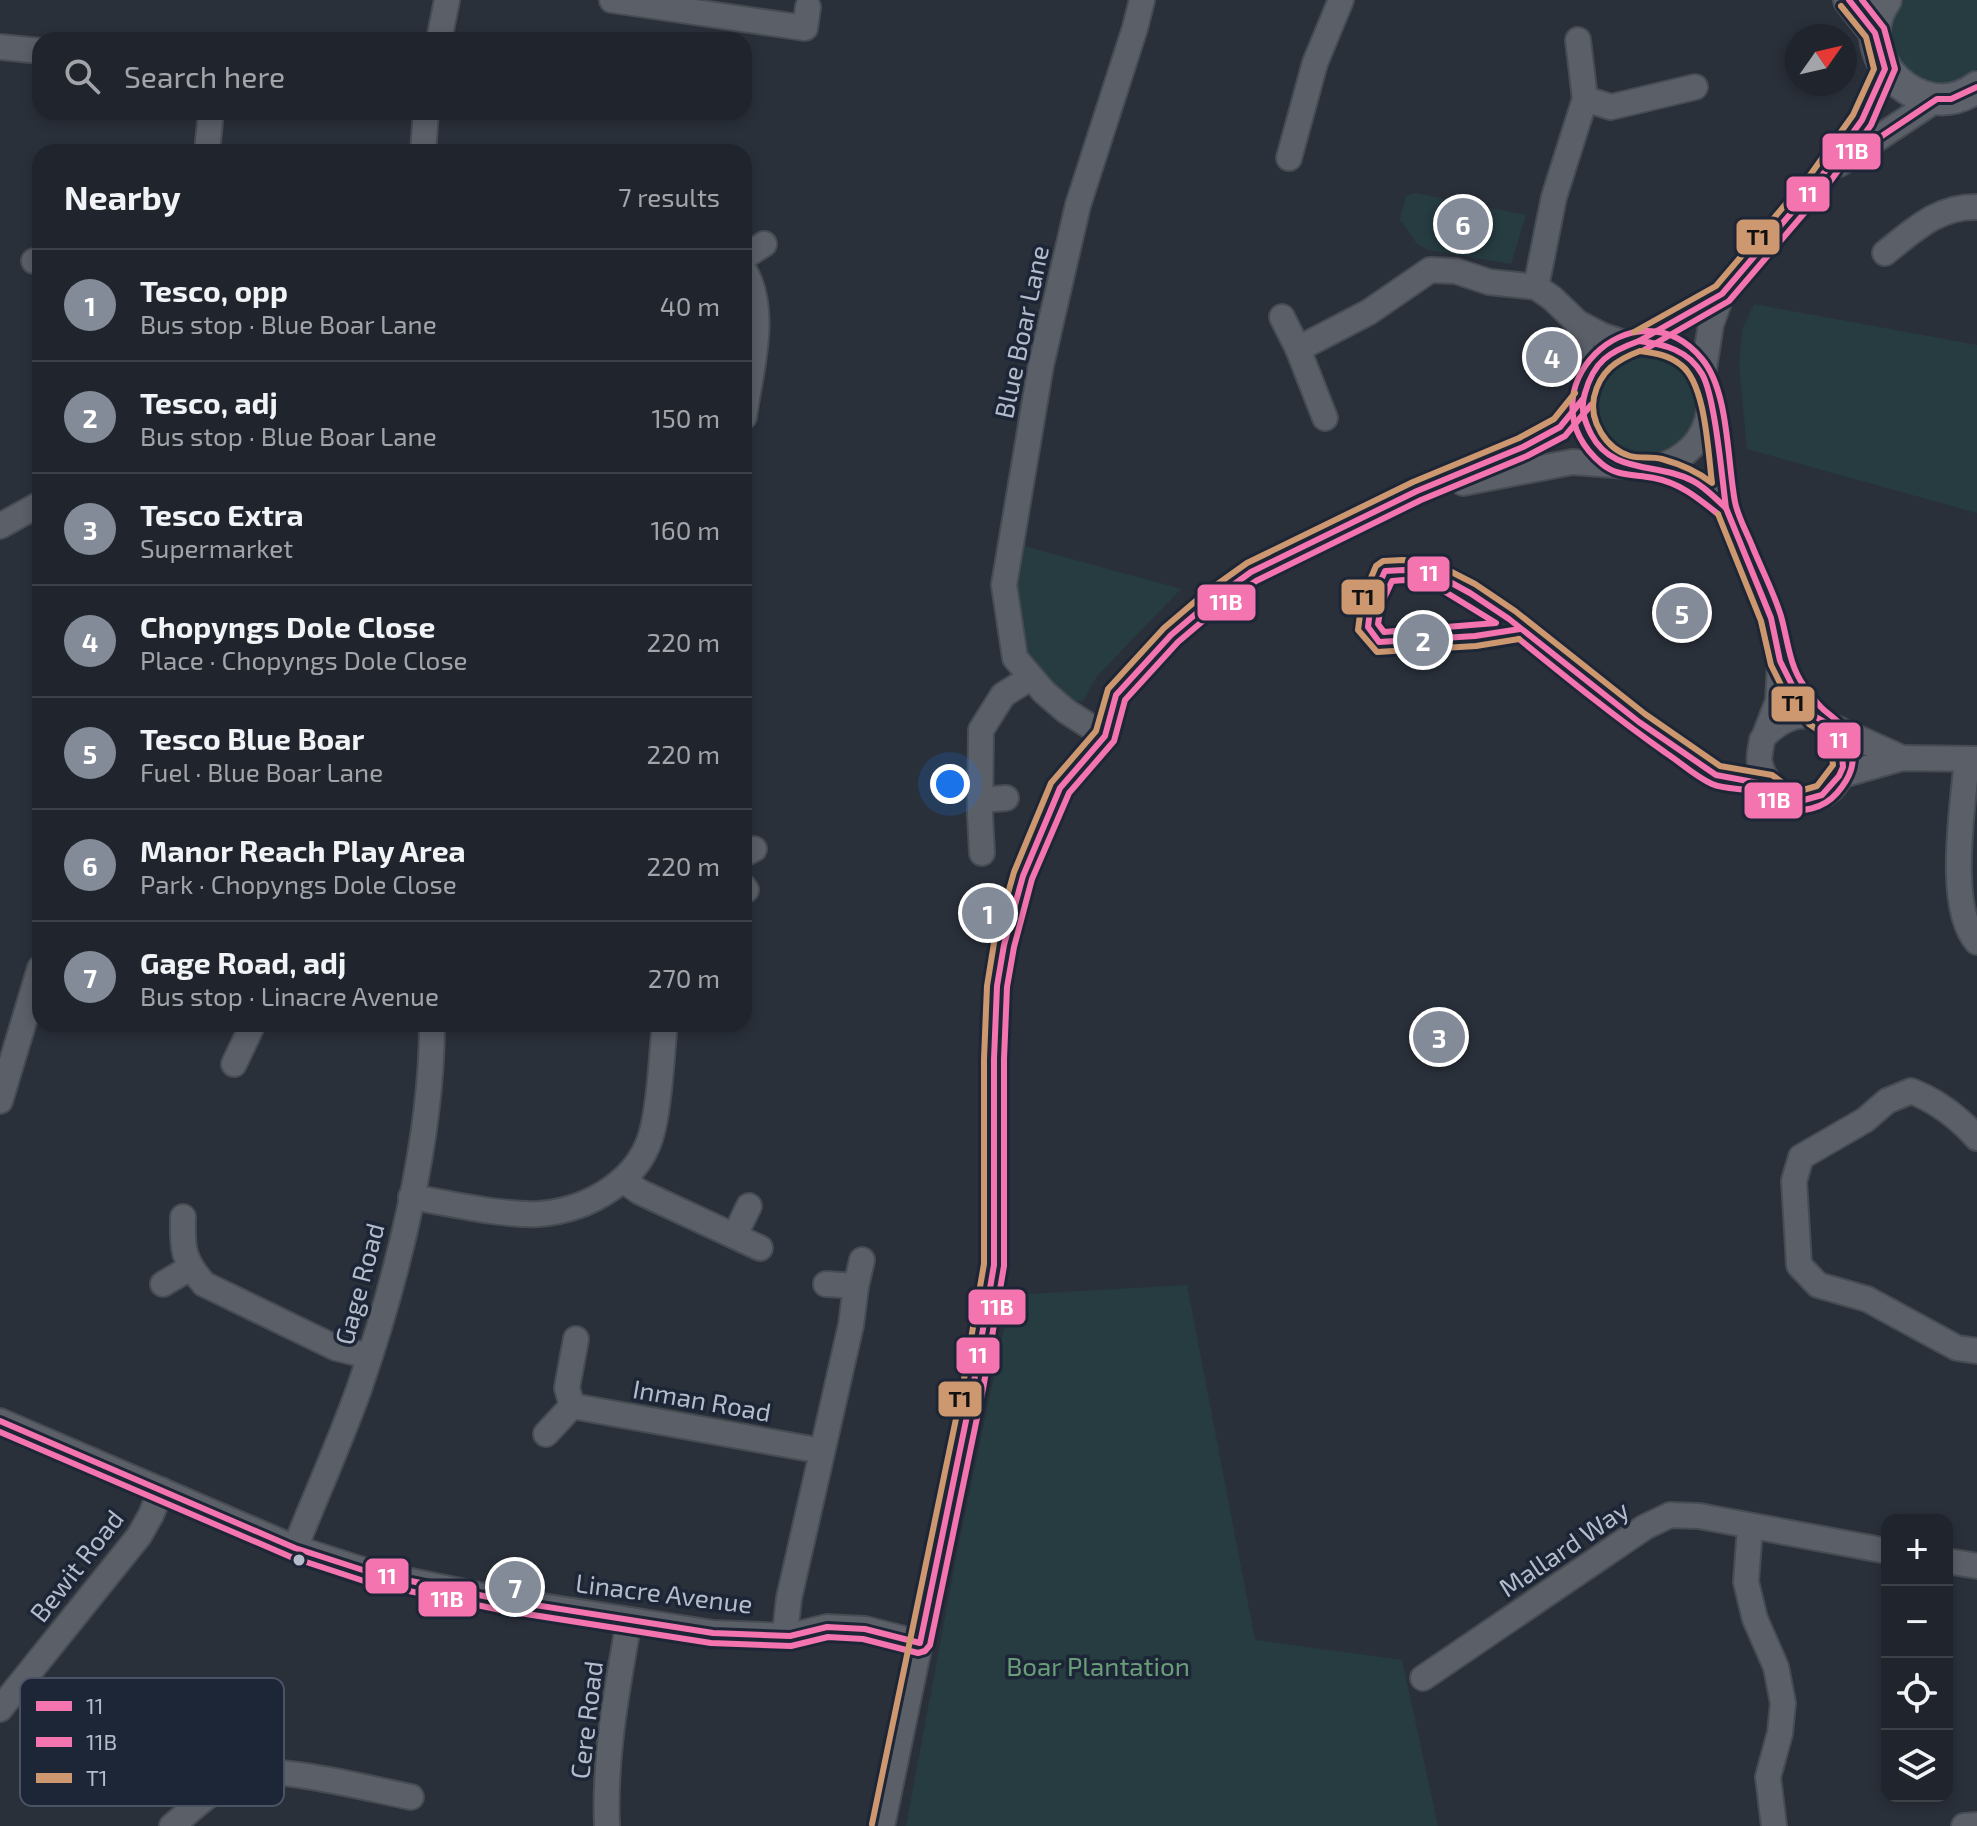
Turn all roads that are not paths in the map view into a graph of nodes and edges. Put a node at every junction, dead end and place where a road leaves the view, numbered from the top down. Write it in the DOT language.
graph roads {
  1 [pos="447,0"];
  2 [pos="612,0"];
  3 [pos="1142,0"];
  4 [pos="1341,0"];
  5 [pos="1849,0"];
  6 [pos="1886,0"];
  7 [pos="808,7"];
  8 [pos="441,32"];
  9 [pos="1875,33"];
  10 [pos="1578,40"];
  11 [pos="0,47"];
  12 [pos="32,50"];
  13 [pos="1885,69"];
  14 [pos="1695,87"];
  15 [pos="1960,98"];
  16 [pos="1585,99"];
  17 [pos="210,120"];
  18 [pos="425,120"];
  19 [pos="208,144"];
  20 [pos="424,144"];
  21 [pos="1289,158"];
  22 [pos="1816,184"];
  23 [pos="1977,207"];
  24 [pos="1885,253"];
  25 [pos="1536,287"];
  26 [pos="752,291"];
  27 [pos="1722,294"];
  28 [pos="1282,317"];
  29 [pos="1578,323"];
  30 [pos="1633,343"];
  31 [pos="1298,349"];
  32 [pos="752,363"];
  33 [pos="1703,375"];
  34 [pos="1584,392"];
  35 [pos="1710,402"];
  36 [pos="1325,418"];
  37 [pos="1629,466"];
  38 [pos="1657,468"];
  39 [pos="1417,491"];
  40 [pos="32,508"];
  41 [pos="1726,508"];
  42 [pos="0,526"];
  43 [pos="1780,661"];
  44 [pos="1030,678"];
  45 [pos="1822,721"];
  46 [pos="1105,736"];
  47 [pos="1764,738"];
  48 [pos="1902,758"];
  49 [pos="1972,759"];
  50 [pos="1839,776"];
  51 [pos="1006,798"];
  52 [pos="981,800"];
  53 [pos="982,853"];
  54 [pos="1977,942"];
  55 [pos="32,995"];
  56 [pos="249,1032"];
  57 [pos="432,1032"];
  58 [pos="664,1032"];
  59 [pos="234,1064"];
  60 [pos="0,1101"];
  61 [pos="1972,1122"];
  62 [pos="624,1181"];
  63 [pos="411,1197"];
  64 [pos="749,1206"];
  65 [pos="183,1217"];
  66 [pos="735,1235"];
  67 [pos="760,1248"];
  68 [pos="862,1260"];
  69 [pos="190,1268"];
  70 [pos="163,1284"];
  71 [pos="826,1284"];
  72 [pos="856,1286"];
  73 [pos="576,1339"];
  74 [pos="1977,1351"];
  75 [pos="369,1356"];
  76 [pos="572,1406"];
  77 [pos="0,1421"];
  78 [pos="546,1434"];
  79 [pos="822,1451"];
  80 [pos="161,1490"];
  81 [pos="1750,1527"];
  82 [pos="295,1548"];
  83 [pos="1881,1550"];
  84 [pos="1953,1562"];
  85 [pos="1977,1566"];
  86 [pos="629,1621"];
  87 [pos="790,1636"];
  88 [pos="920,1643"];
  89 [pos="25,1678"];
  90 [pos="1423,1678"];
  91 [pos="20,1684"];
  92 [pos="0,1709"];
  93 [pos="284,1773"];
  94 [pos="411,1797"];
  95 [pos="197,1806"];
  96 [pos="1977,1825"];
  97 [pos="172,1826"];
  98 [pos="607,1826"];
  99 [pos="882,1826"];
  100 [pos="1774,1826"];
  101 [pos="1964,1826"];
  1 -- 8 [label="street"];
  2 -- 7 [label="street"];
  3 -- 44 [label="street, Blue Boar Lane"];
  4 -- 21 [label="street"];
  5 -- 9 [label="main road"];
  6 -- 9 [label="main road"];
  9 -- 13 [label="main road"];
  10 -- 16 [label="street"];
  11 -- 12 [label="street"];
  13 -- 15 [label="main road"];
  13 -- 22 [label="street"];
  14 -- 16 [label="street"];
  15 -- 22 [label="street"];
  16 -- 25 [label="street"];
  17 -- 19 [label="street"];
  18 -- 20 [label="street"];
  22 -- 27 [label="street"];
  23 -- 24 [label="street"];
  25 -- 29 [label="street"];
  25 -- 31 [label="street"];
  26 -- 32 [label="street"];
  27 -- 30 [label="street"];
  27 -- 33 [label="street"];
  28 -- 31 [label="street"];
  29 -- 30 [label="street"];
  29 -- 34 [label="street"];
  30 -- 33 [label="street"];
  30 -- 34 [label="street"];
  31 -- 36 [label="street"];
  33 -- 35 [label="street"];
  34 -- 37 [label="street"];
  34 -- 39 [label="street"];
  35 -- 38 [label="street"];
  35 -- 41 [label="street"];
  37 -- 38 [label="street"];
  37 -- 39 [label="street"];
  38 -- 41 [label="street"];
  39 -- 46 [label="street"];
  40 -- 42 [label="street"];
  41 -- 43 [label="street"];
  43 -- 45 [label="street"];
  43 -- 47 [label="street"];
  44 -- 46 [label="street, Blue Boar Lane"];
  44 -- 52 [label="street"];
  45 -- 47 [label="street"];
  45 -- 48 [label="street"];
  45 -- 50 [label="street"];
  46 -- 88 [label="street"];
  47 -- 50 [label="street"];
  48 -- 49 [label="street"];
  48 -- 50 [label="street"];
  49 -- 54 [label="street"];
  51 -- 52 [label="street"];
  52 -- 53 [label="street"];
  55 -- 60 [label="street"];
  56 -- 59 [label="street"];
  57 -- 63 [label="street, Gage Road"];
  58 -- 62 [label="street"];
  61 -- 74 [label="street"];
  62 -- 63 [label="street"];
  62 -- 66 [label="street"];
  63 -- 75 [label="street, Gage Road"];
  64 -- 66 [label="street"];
  65 -- 69 [label="street"];
  66 -- 67 [label="street"];
  68 -- 72 [label="street"];
  69 -- 70 [label="street"];
  69 -- 75 [label="street"];
  71 -- 72 [label="street"];
  72 -- 79 [label="street"];
  73 -- 76 [label="street"];
  75 -- 82 [label="street, Gage Road"];
  76 -- 78 [label="street"];
  76 -- 79 [label="street, Inman Road"];
  77 -- 80 [label="street, Linacre Avenue"];
  79 -- 87 [label="street"];
  80 -- 82 [label="street, Linacre Avenue"];
  80 -- 89 [label="street, Bewit Road"];
  81 -- 83 [label="street, Mallard Way"];
  81 -- 90 [label="street, Mallard Way"];
  81 -- 100 [label="street"];
  82 -- 86 [label="street, Linacre Avenue"];
  84 -- 85 [label="street"];
  86 -- 87 [label="street, Linacre Avenue"];
  86 -- 98 [label="street, Cere Road"];
  87 -- 88 [label="street, Linacre Avenue"];
  88 -- 99 [label="street"];
  91 -- 92 [label="street, Bewit Road"];
  93 -- 94 [label="street"];
  95 -- 97 [label="street"];
  96 -- 101 [label="street"];
}
